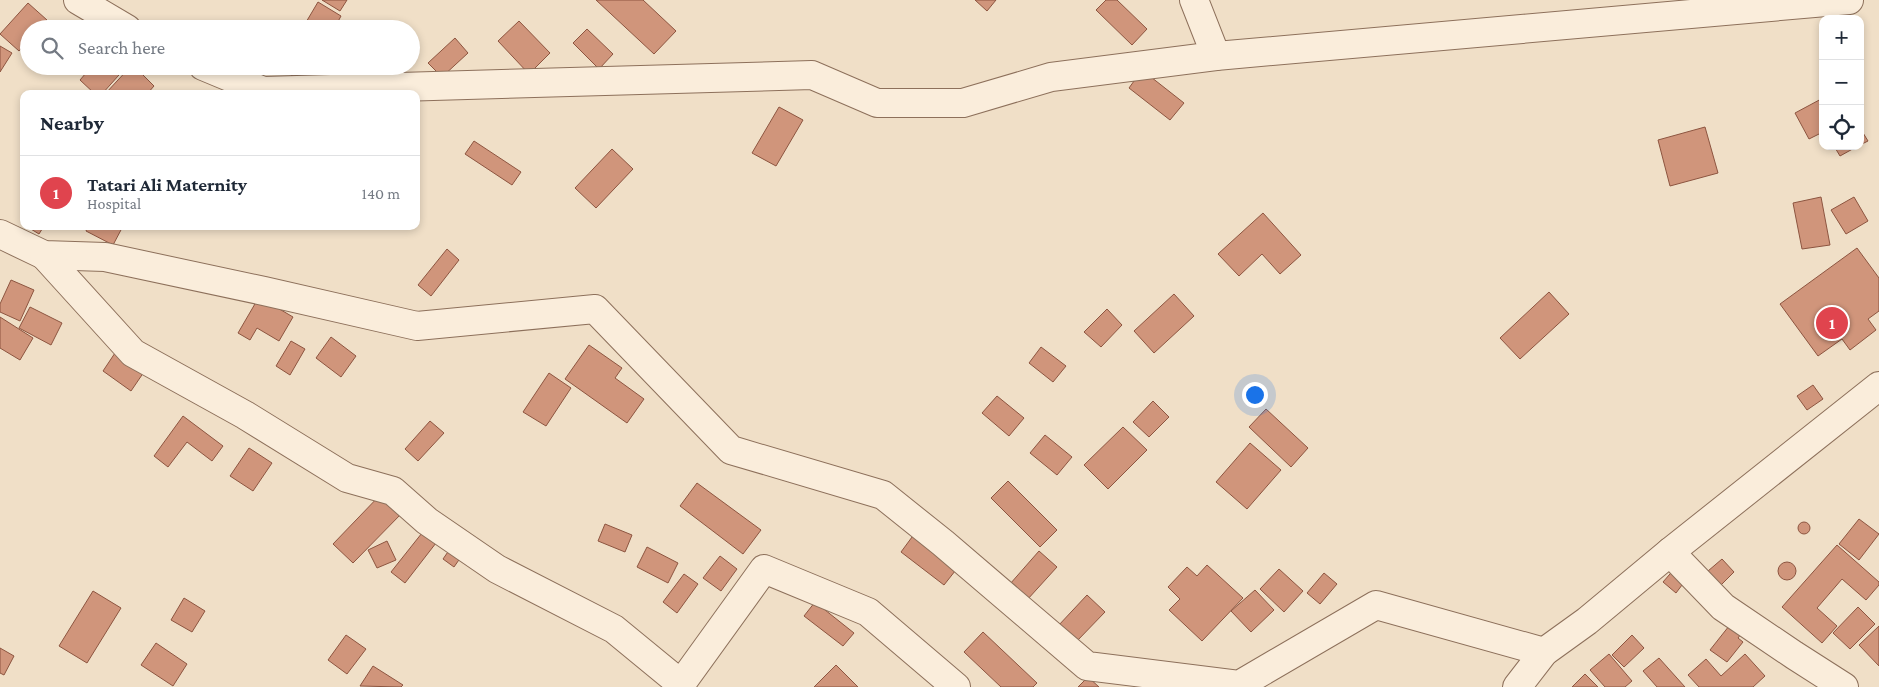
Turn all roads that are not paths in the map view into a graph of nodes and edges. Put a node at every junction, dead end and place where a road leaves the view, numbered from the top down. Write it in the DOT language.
graph roads {
  1 [pos="78,0"];
  2 [pos="1194,0"];
  3 [pos="1849,0"];
  4 [pos="112,20"];
  5 [pos="1216,56"];
  6 [pos="225,75"];
  7 [pos="261,90"];
  8 [pos="297,90"];
  9 [pos="0,234"];
  10 [pos="44,255"];
  11 [pos="1879,386"];
  12 [pos="1670,552"];
  13 [pos="1544,652"];
  14 [pos="1522,685"];
  15 [pos="956,687"];
  16 [pos="1844,687"];
  1 -- 4 [label="street"];
  2 -- 5 [label="street"];
  3 -- 5 [label="street"];
  5 -- 8 [label="street"];
  6 -- 7 [label="street"];
  9 -- 10 [label="street"];
  10 -- 13 [label="street"];
  10 -- 15 [label="street"];
  11 -- 12 [label="street"];
  12 -- 13 [label="street"];
  12 -- 16 [label="street"];
  13 -- 14 [label="street"];
}
